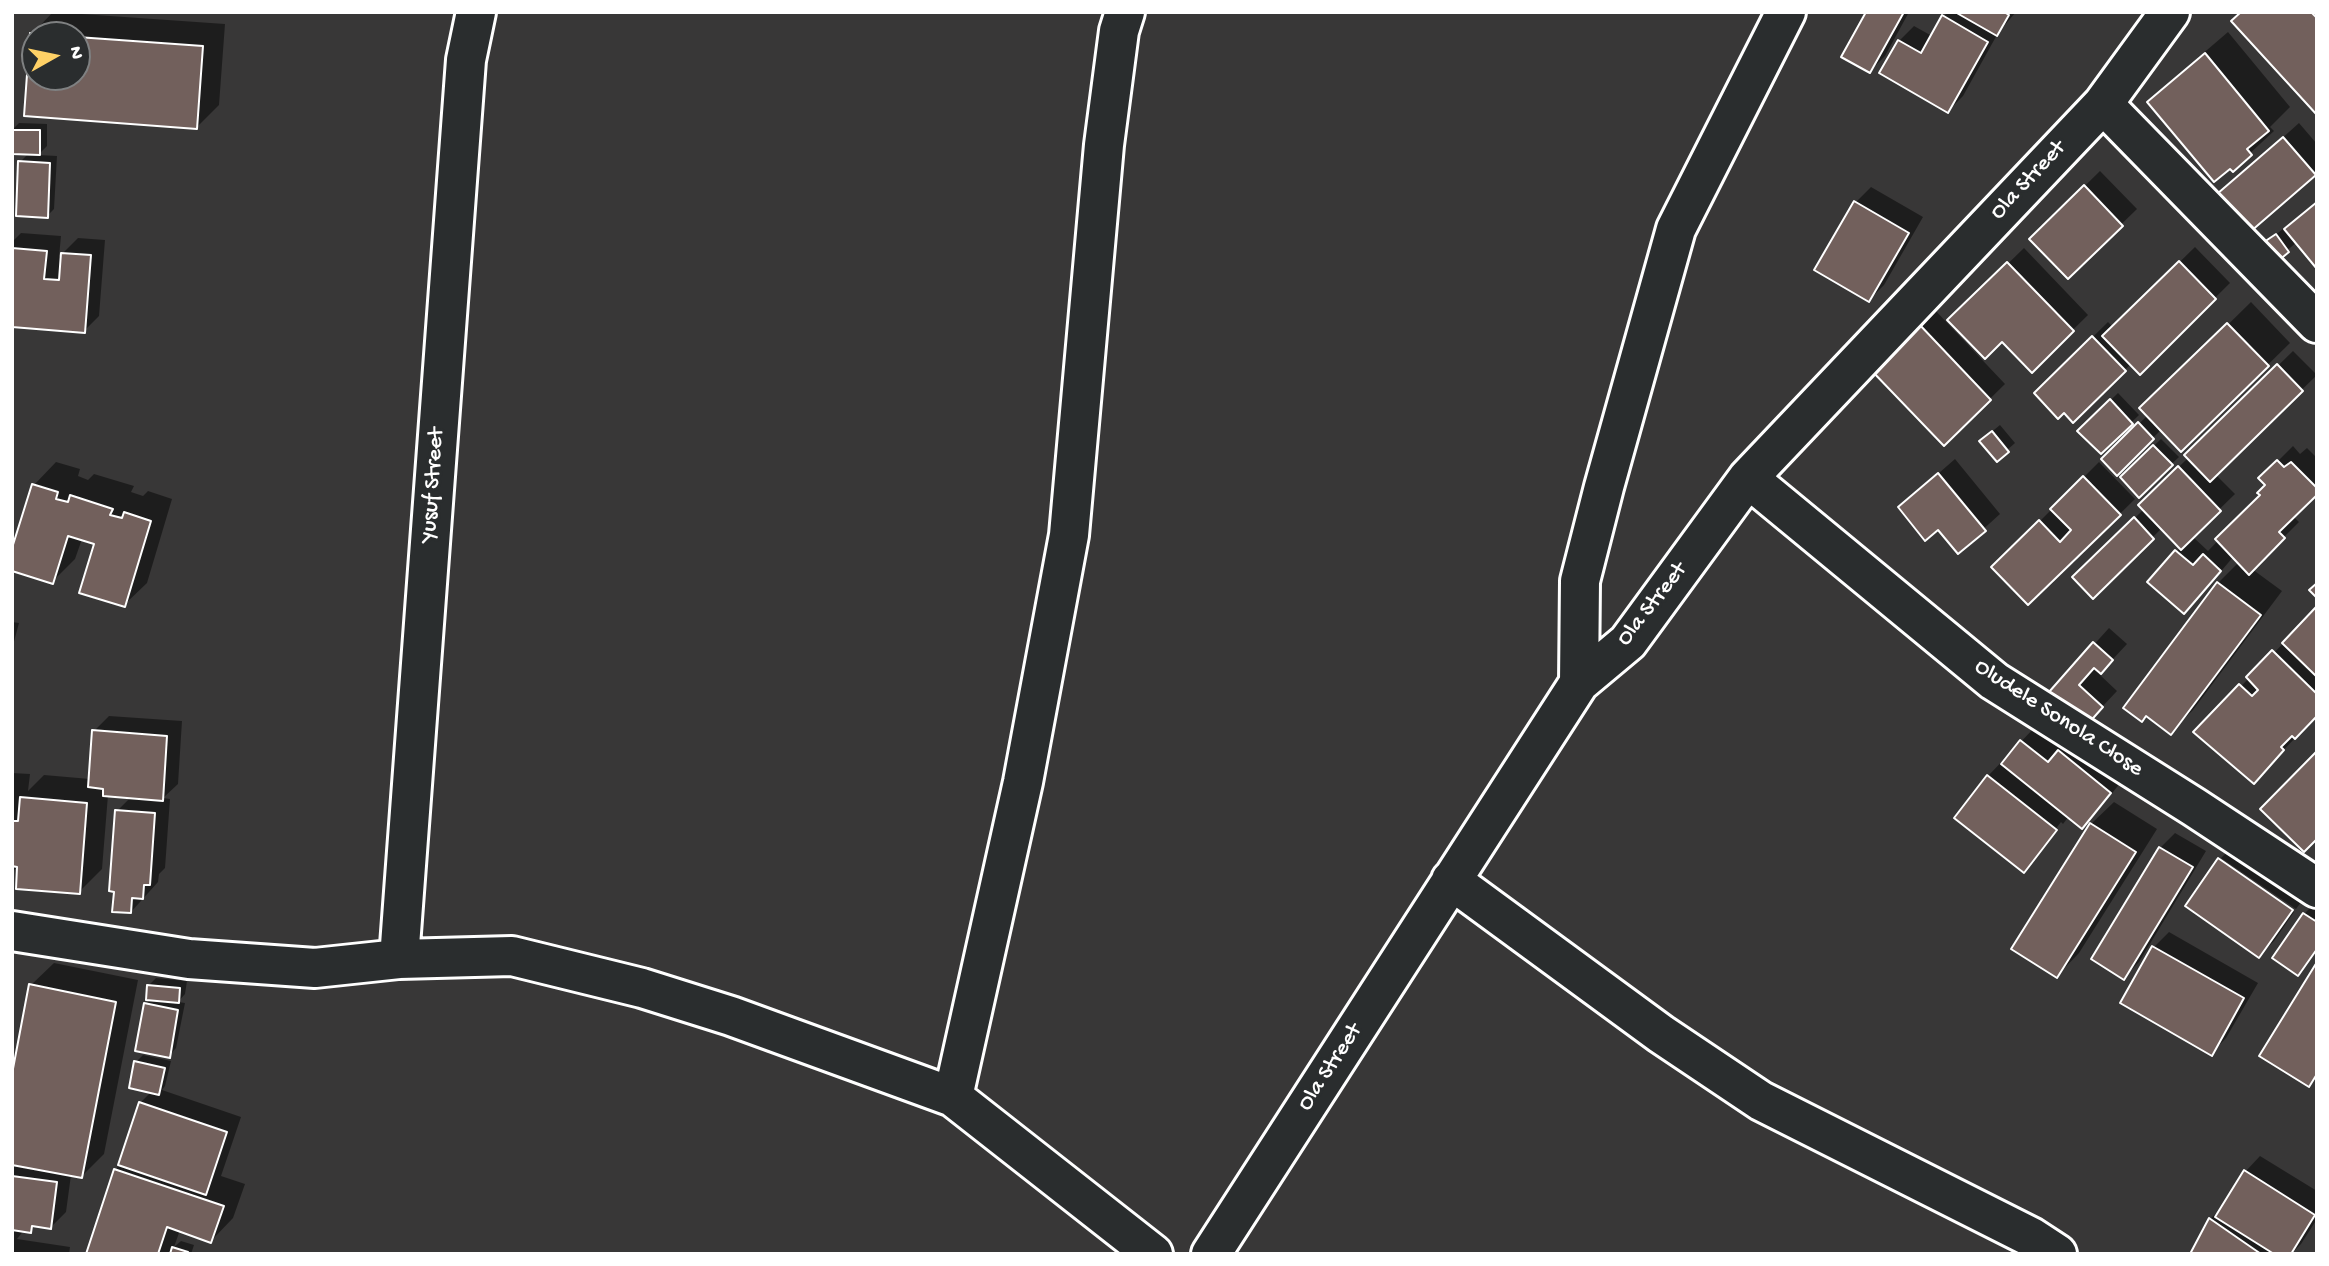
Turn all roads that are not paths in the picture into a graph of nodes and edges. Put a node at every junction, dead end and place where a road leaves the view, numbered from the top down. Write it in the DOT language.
graph roads {
  1 [pos="476,12"];
  2 [pos="1125,12"];
  3 [pos="1786,12"];
  4 [pos="2170,12"];
  5 [pos="2103,104"];
  6 [pos="2317,323"];
  7 [pos="1748,478"];
  8 [pos="1579,683"];
  9 [pos="1451,880"];
  10 [pos="2317,888"];
  11 [pos="12,931"];
  12 [pos="399,959"];
  13 [pos="953,1097"];
  14 [pos="1153,1254"];
  15 [pos="1211,1254"];
  16 [pos="2057,1254"];
  1 -- 12 [label="street, Yusuf Street"];
  2 -- 13 [label="street"];
  3 -- 8 [label="street"];
  4 -- 5 [label="street, Ola Street"];
  5 -- 6 [label="street"];
  5 -- 7 [label="street, Ola Street"];
  7 -- 8 [label="street, Ola Street"];
  7 -- 10 [label="street, Oludele Sonola Close"];
  8 -- 9 [label="street, Ola Street"];
  9 -- 15 [label="street, Ola Street"];
  9 -- 16 [label="street"];
  11 -- 12 [label="street"];
  12 -- 13 [label="street"];
  13 -- 14 [label="street"];
}
